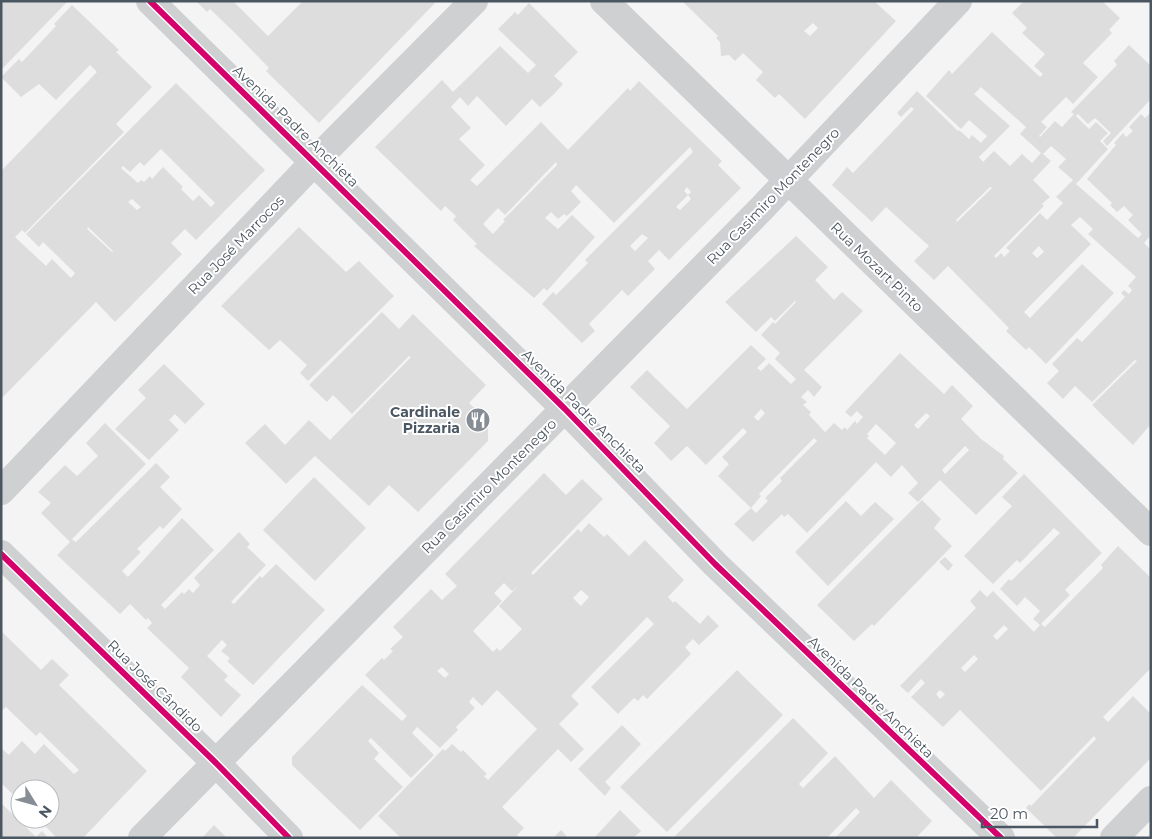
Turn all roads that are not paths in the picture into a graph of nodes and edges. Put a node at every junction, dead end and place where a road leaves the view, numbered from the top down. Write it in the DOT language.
graph roads {
  1 [pos="150,1"];
  2 [pos="474,1"];
  3 [pos="604,1"];
  4 [pos="958,1"];
  5 [pos="315,162"];
  6 [pos="789,181"];
  7 [pos="565,408"];
  8 [pos="1,491"];
  9 [pos="1151,532"];
  10 [pos="1,554"];
  11 [pos="216,763"];
  12 [pos="1151,800"];
  13 [pos="142,838"];
  14 [pos="289,838"];
  15 [pos="1001,838"];
  16 [pos="1114,838"];
  1 -- 5 [label="street, Avenida Padre Anchieta"];
  2 -- 5 [label="street, Rua José Marrocos"];
  3 -- 6 [label="street, Rua Mozart Pinto"];
  4 -- 6 [label="street, Rua Casimiro Montenegro"];
  5 -- 7 [label="street, Avenida Padre Anchieta"];
  5 -- 8 [label="street, Rua José Marrocos"];
  6 -- 7 [label="street, Rua Casimiro Montenegro"];
  6 -- 9 [label="street, Rua Mozart Pinto"];
  7 -- 11 [label="street, Rua Casimiro Montenegro"];
  7 -- 15 [label="street, Avenida Padre Anchieta"];
  10 -- 11 [label="street, Rua José Cândido"];
  11 -- 13 [label="street, Rua Casimiro Montenegro"];
  11 -- 14 [label="street, Rua José Cândido"];
  12 -- 16 [label="street"];
}
